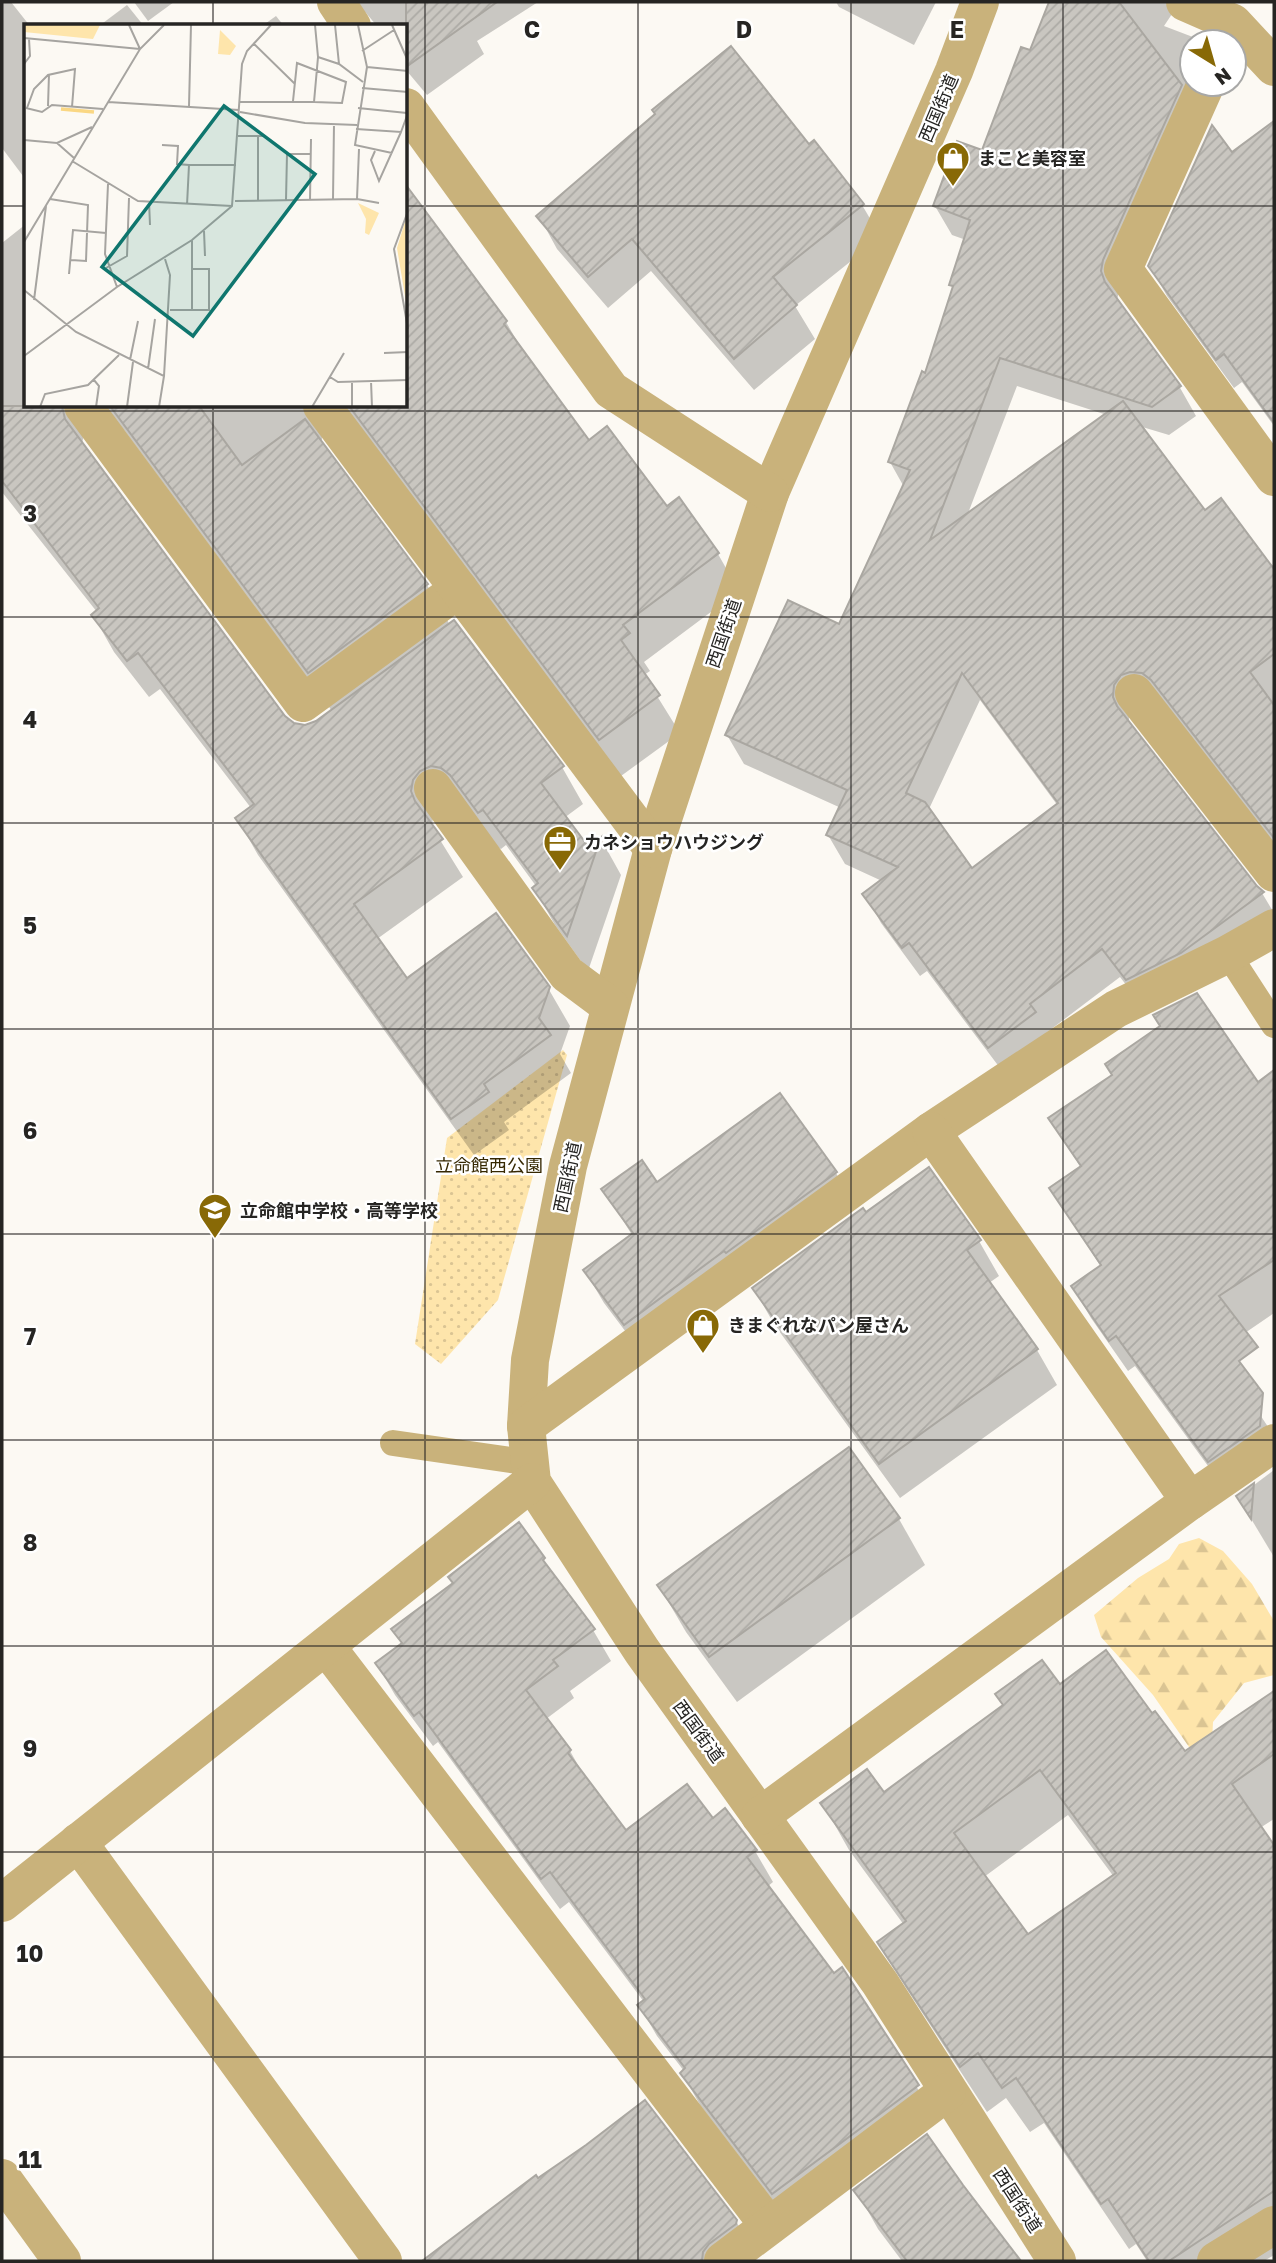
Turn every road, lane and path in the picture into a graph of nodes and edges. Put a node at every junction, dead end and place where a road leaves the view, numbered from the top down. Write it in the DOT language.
graph roads {
  1 [pos="336,2"];
  2 [pos="980,2"];
  3 [pos="1185,2"];
  4 [pos="351,24"];
  5 [pos="1223,28"];
  6 [pos="1248,47"];
  7 [pos="1274,67"];
  8 [pos="1200,98"];
  9 [pos="408,110"];
  10 [pos="84,408"];
  11 [pos="324,408"];
  12 [pos="1274,477"];
  13 [pos="771,493"];
  14 [pos="460,589"];
  15 [pos="1133,693"];
  16 [pos="433,788"];
  17 [pos="653,849"];
  18 [pos="1274,873"];
  19 [pos="1274,928"];
  20 [pos="1228,954"];
  21 [pos="610,1006"];
  22 [pos="1274,1025"];
  23 [pos="931,1131"];
  24 [pos="526,1426"];
  25 [pos="393,1443"];
  26 [pos="1274,1443"];
  27 [pos="532,1473"];
  28 [pos="1190,1501"];
  29 [pos="326,1646"];
  30 [pos="760,1815"];
  31 [pos="78,1842"];
  32 [pos="2,1903"];
  33 [pos="947,2092"];
  34 [pos="2,2178"];
  35 [pos="1274,2225"];
  36 [pos="769,2226"];
  37 [pos="62,2261"];
  38 [pos="383,2261"];
  39 [pos="723,2261"];
  40 [pos="1057,2261"];
  41 [pos="1216,2261"];
  1 -- 4 [label="street"];
  2 -- 13 [label="street, 西国街道"];
  3 -- 5 [label="street"];
  6 -- 7 [label="street"];
  8 -- 12 [label="street"];
  9 -- 13 [label="street"];
  10 -- 14 [label="street"];
  11 -- 14 [label="street"];
  13 -- 17 [label="street, 西国街道"];
  14 -- 17 [label="street"];
  15 -- 18 [label="street"];
  16 -- 21 [label="street"];
  17 -- 21 [label="street, 西国街道"];
  19 -- 20 [label="street"];
  20 -- 22 [label="lane"];
  20 -- 23 [label="street"];
  21 -- 24 [label="street, 西国街道"];
  23 -- 24 [label="street"];
  23 -- 28 [label="street"];
  24 -- 27 [label="street, 西国街道"];
  25 -- 27 [label="lane"];
  26 -- 28 [label="street"];
  27 -- 29 [label="street"];
  27 -- 30 [label="street, 西国街道"];
  28 -- 30 [label="street"];
  29 -- 31 [label="street"];
  29 -- 36 [label="street"];
  30 -- 33 [label="street, 西国街道"];
  31 -- 32 [label="street"];
  31 -- 38 [label="street"];
  33 -- 36 [label="street"];
  33 -- 40 [label="street, 西国街道"];
  34 -- 37 [label="street"];
  35 -- 41 [label="street"];
  36 -- 39 [label="street"];
}
